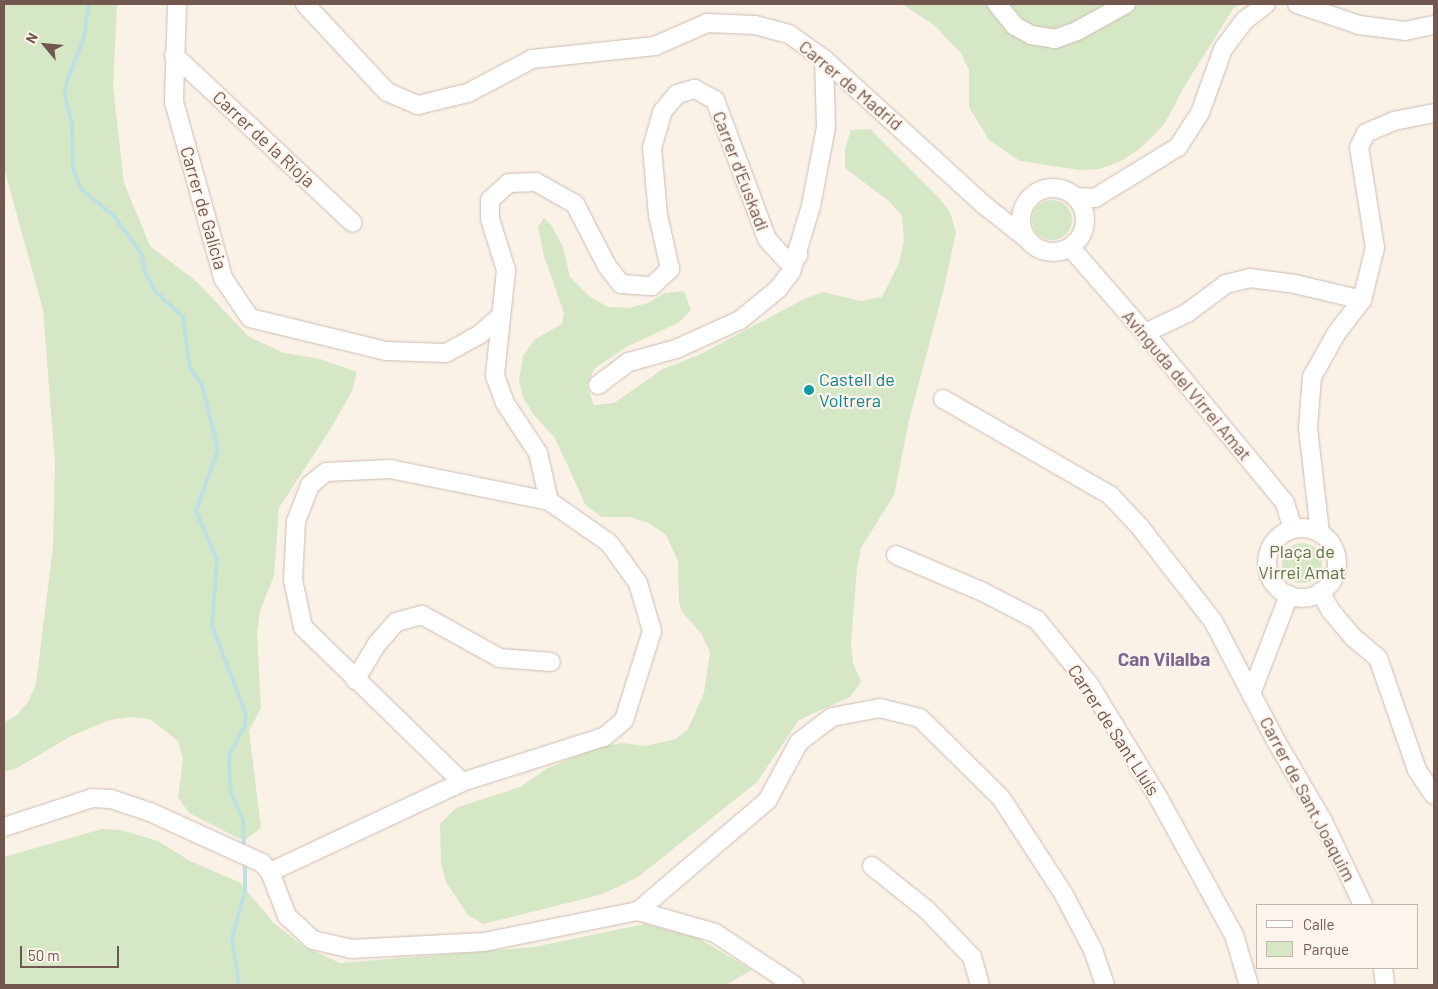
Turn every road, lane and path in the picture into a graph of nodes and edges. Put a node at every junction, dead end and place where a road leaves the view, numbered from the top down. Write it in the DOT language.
graph roads {
  1 [pos="177,4"];
  2 [pos="305,4"];
  3 [pos="997,4"];
  4 [pos="1126,4"];
  5 [pos="1266,4"];
  6 [pos="1298,4"];
  7 [pos="1434,24"];
  8 [pos="174,55"];
  9 [pos="824,59"];
  10 [pos="1434,113"];
  11 [pos="1076,197"];
  12 [pos="353,223"];
  13 [pos="1026,238"];
  14 [pos="1070,248"];
  15 [pos="798,256"];
  16 [pos="1362,300"];
  17 [pos="501,316"];
  18 [pos="1145,332"];
  19 [pos="598,385"];
  20 [pos="943,399"];
  21 [pos="548,501"];
  22 [pos="1293,529"];
  23 [pos="1320,533"];
  24 [pos="896,555"];
  25 [pos="1320,592"];
  26 [pos="1289,595"];
  27 [pos="550,662"];
  28 [pos="355,680"];
  29 [pos="1251,694"];
  30 [pos="462,782"];
  31 [pos="1434,795"];
  32 [pos="4,827"];
  33 [pos="872,866"];
  34 [pos="270,872"];
  35 [pos="1363,904"];
  36 [pos="638,911"];
  37 [pos="1383,969"];
  38 [pos="794,985"];
  39 [pos="980,985"];
  40 [pos="1105,985"];
  41 [pos="1249,985"];
  42 [pos="1385,985"];
  1 -- 8 [label="street, Carrer de Galícia"];
  2 -- 9 [label="street, Carrer de Madrid"];
  3 -- 4 [label="street"];
  5 -- 11 [label="street"];
  6 -- 7 [label="street"];
  8 -- 12 [label="street, Carrer de la Rioja"];
  8 -- 17 [label="street, Carrer de Galícia"];
  9 -- 13 [label="street, Carrer de Madrid"];
  9 -- 15 [label="street"];
  10 -- 16 [label="street"];
  11 -- 13 [label="street"];
  11 -- 14 [label="street"];
  13 -- 14 [label="street"];
  14 -- 18 [label="street, Avinguda del Virrei Amat"];
  15 -- 17 [label="street, Carrer d'Euskadi"];
  15 -- 19 [label="street"];
  16 -- 18 [label="street"];
  16 -- 23 [label="street"];
  17 -- 21 [label="street, Carrer d'Euskadi"];
  18 -- 22 [label="street, Avinguda del Virrei Amat"];
  20 -- 29 [label="street, Carrer de Sant Joaquim"];
  21 -- 28 [label="street"];
  21 -- 30 [label="street"];
  22 -- 23 [label="street"];
  22 -- 26 [label="street"];
  23 -- 25 [label="street"];
  24 -- 41 [label="street, Carrer de Sant Lluís"];
  25 -- 26 [label="street"];
  25 -- 31 [label="street"];
  26 -- 29 [label="street"];
  27 -- 28 [label="street"];
  28 -- 30 [label="street"];
  29 -- 35 [label="street, Carrer de Sant Joaquim"];
  30 -- 34 [label="street"];
  32 -- 34 [label="street"];
  33 -- 39 [label="street"];
  34 -- 36 [label="street"];
  36 -- 38 [label="street"];
  36 -- 40 [label="street"];
  37 -- 42 [label="street"];
}
